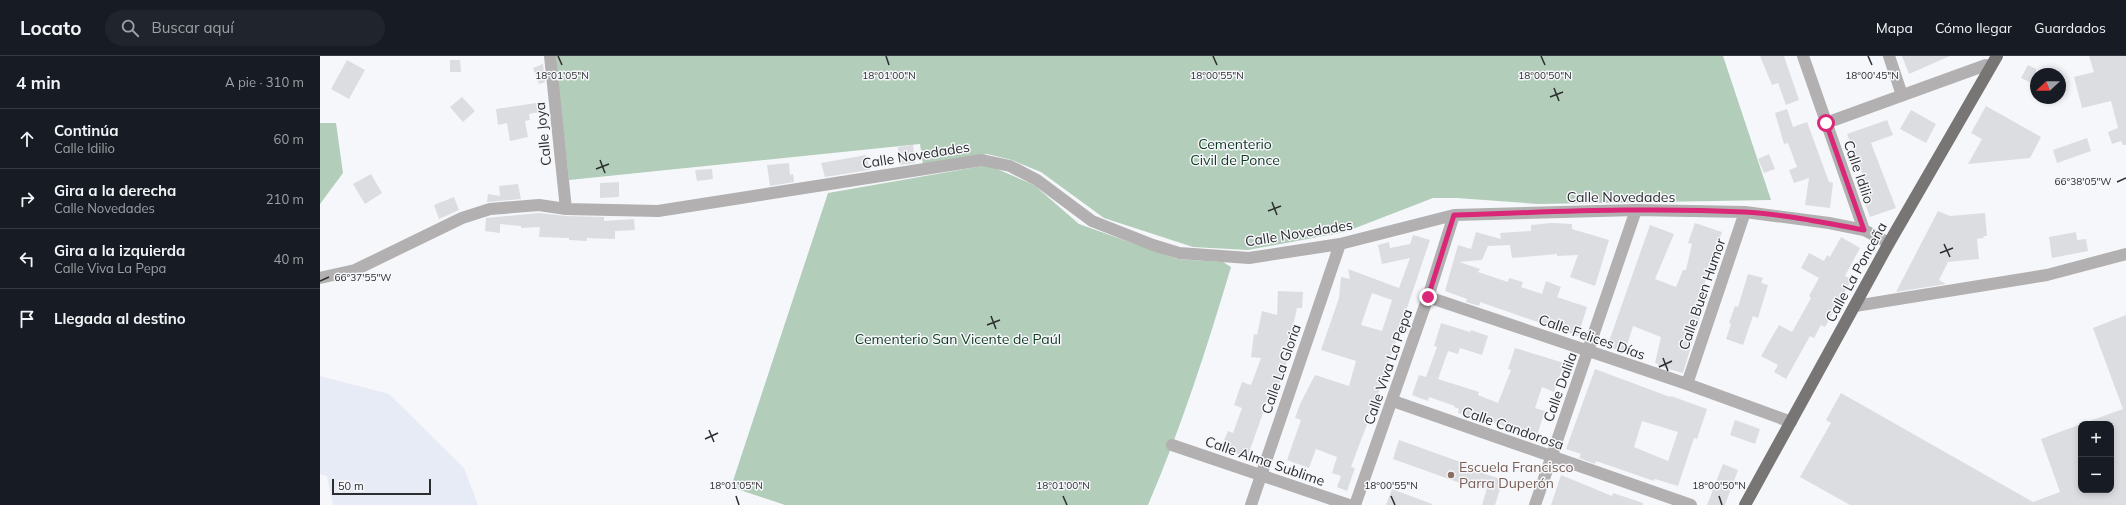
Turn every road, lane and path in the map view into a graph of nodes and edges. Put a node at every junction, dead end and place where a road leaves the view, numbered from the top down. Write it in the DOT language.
graph roads {
  1 [pos="550,56"];
  2 [pos="1802,56"];
  3 [pos="1889,56"];
  4 [pos="1996,56"];
  5 [pos="1986,63"];
  6 [pos="1902,95"];
  7 [pos="1826,123"];
  8 [pos="566,209"];
  9 [pos="1636,210"];
  10 [pos="1745,212"];
  11 [pos="1454,215"];
  12 [pos="1864,230"];
  13 [pos="1889,243"];
  14 [pos="1340,244"];
  15 [pos="2126,254"];
  16 [pos="320,278"];
  17 [pos="1428,297"];
  18 [pos="1855,306"];
  19 [pos="1589,352"];
  20 [pos="1687,384"];
  21 [pos="1393,401"];
  22 [pos="1791,422"];
  23 [pos="1172,445"];
  24 [pos="1551,457"];
  25 [pos="1261,476"];
  26 [pos="1251,505"];
  27 [pos="1349,505"];
  28 [pos="1355,505"];
  29 [pos="1535,505"];
  30 [pos="1691,505"];
  31 [pos="1745,505"];
  1 -- 8 [label="street, Calle Joya"];
  2 -- 7 [label="street, Calle Idilio"];
  3 -- 6 [label="street"];
  4 -- 5 [label="main road, Calle La Ponceña"];
  5 -- 6 [label="street"];
  5 -- 13 [label="main road, Calle La Ponceña"];
  6 -- 7 [label="street"];
  7 -- 12 [label="street, Calle Idilio"];
  8 -- 14 [label="street, Calle Novedades"];
  8 -- 16 [label="street, Calle Novedades"];
  9 -- 10 [label="street, Calle Novedades"];
  9 -- 11 [label="street, Calle Novedades"];
  9 -- 19 [label="street, Calle Dalila"];
  10 -- 12 [label="street, Calle Novedades"];
  10 -- 20 [label="street, Calle Buen Humor"];
  11 -- 14 [label="street, Calle Novedades"];
  11 -- 17 [label="street, Calle Viva La Pepa"];
  12 -- 13 [label="street, Calle Novedades"];
  13 -- 18 [label="main road, Calle La Ponceña"];
  14 -- 25 [label="street, Calle La Gloria"];
  15 -- 18 [label="street"];
  17 -- 19 [label="street, Calle Felices Días"];
  17 -- 21 [label="street, Calle Viva La Pepa"];
  18 -- 22 [label="main road, Calle La Ponceña"];
  19 -- 20 [label="street, Calle Felices Días"];
  19 -- 24 [label="street, Calle Dalila"];
  20 -- 22 [label="street, Calle Felices Días"];
  21 -- 24 [label="street, Calle Candorosa"];
  21 -- 28 [label="street, Calle Viva La Pepa"];
  22 -- 31 [label="main road, Calle La Ponceña"];
  23 -- 25 [label="street, Calle Alma Sublime"];
  24 -- 29 [label="street, Calle Dalila"];
  24 -- 30 [label="street, Calle Candorosa"];
  25 -- 26 [label="street, Calle La Gloria"];
  25 -- 27 [label="street, Calle Alma Sublime"];
}
